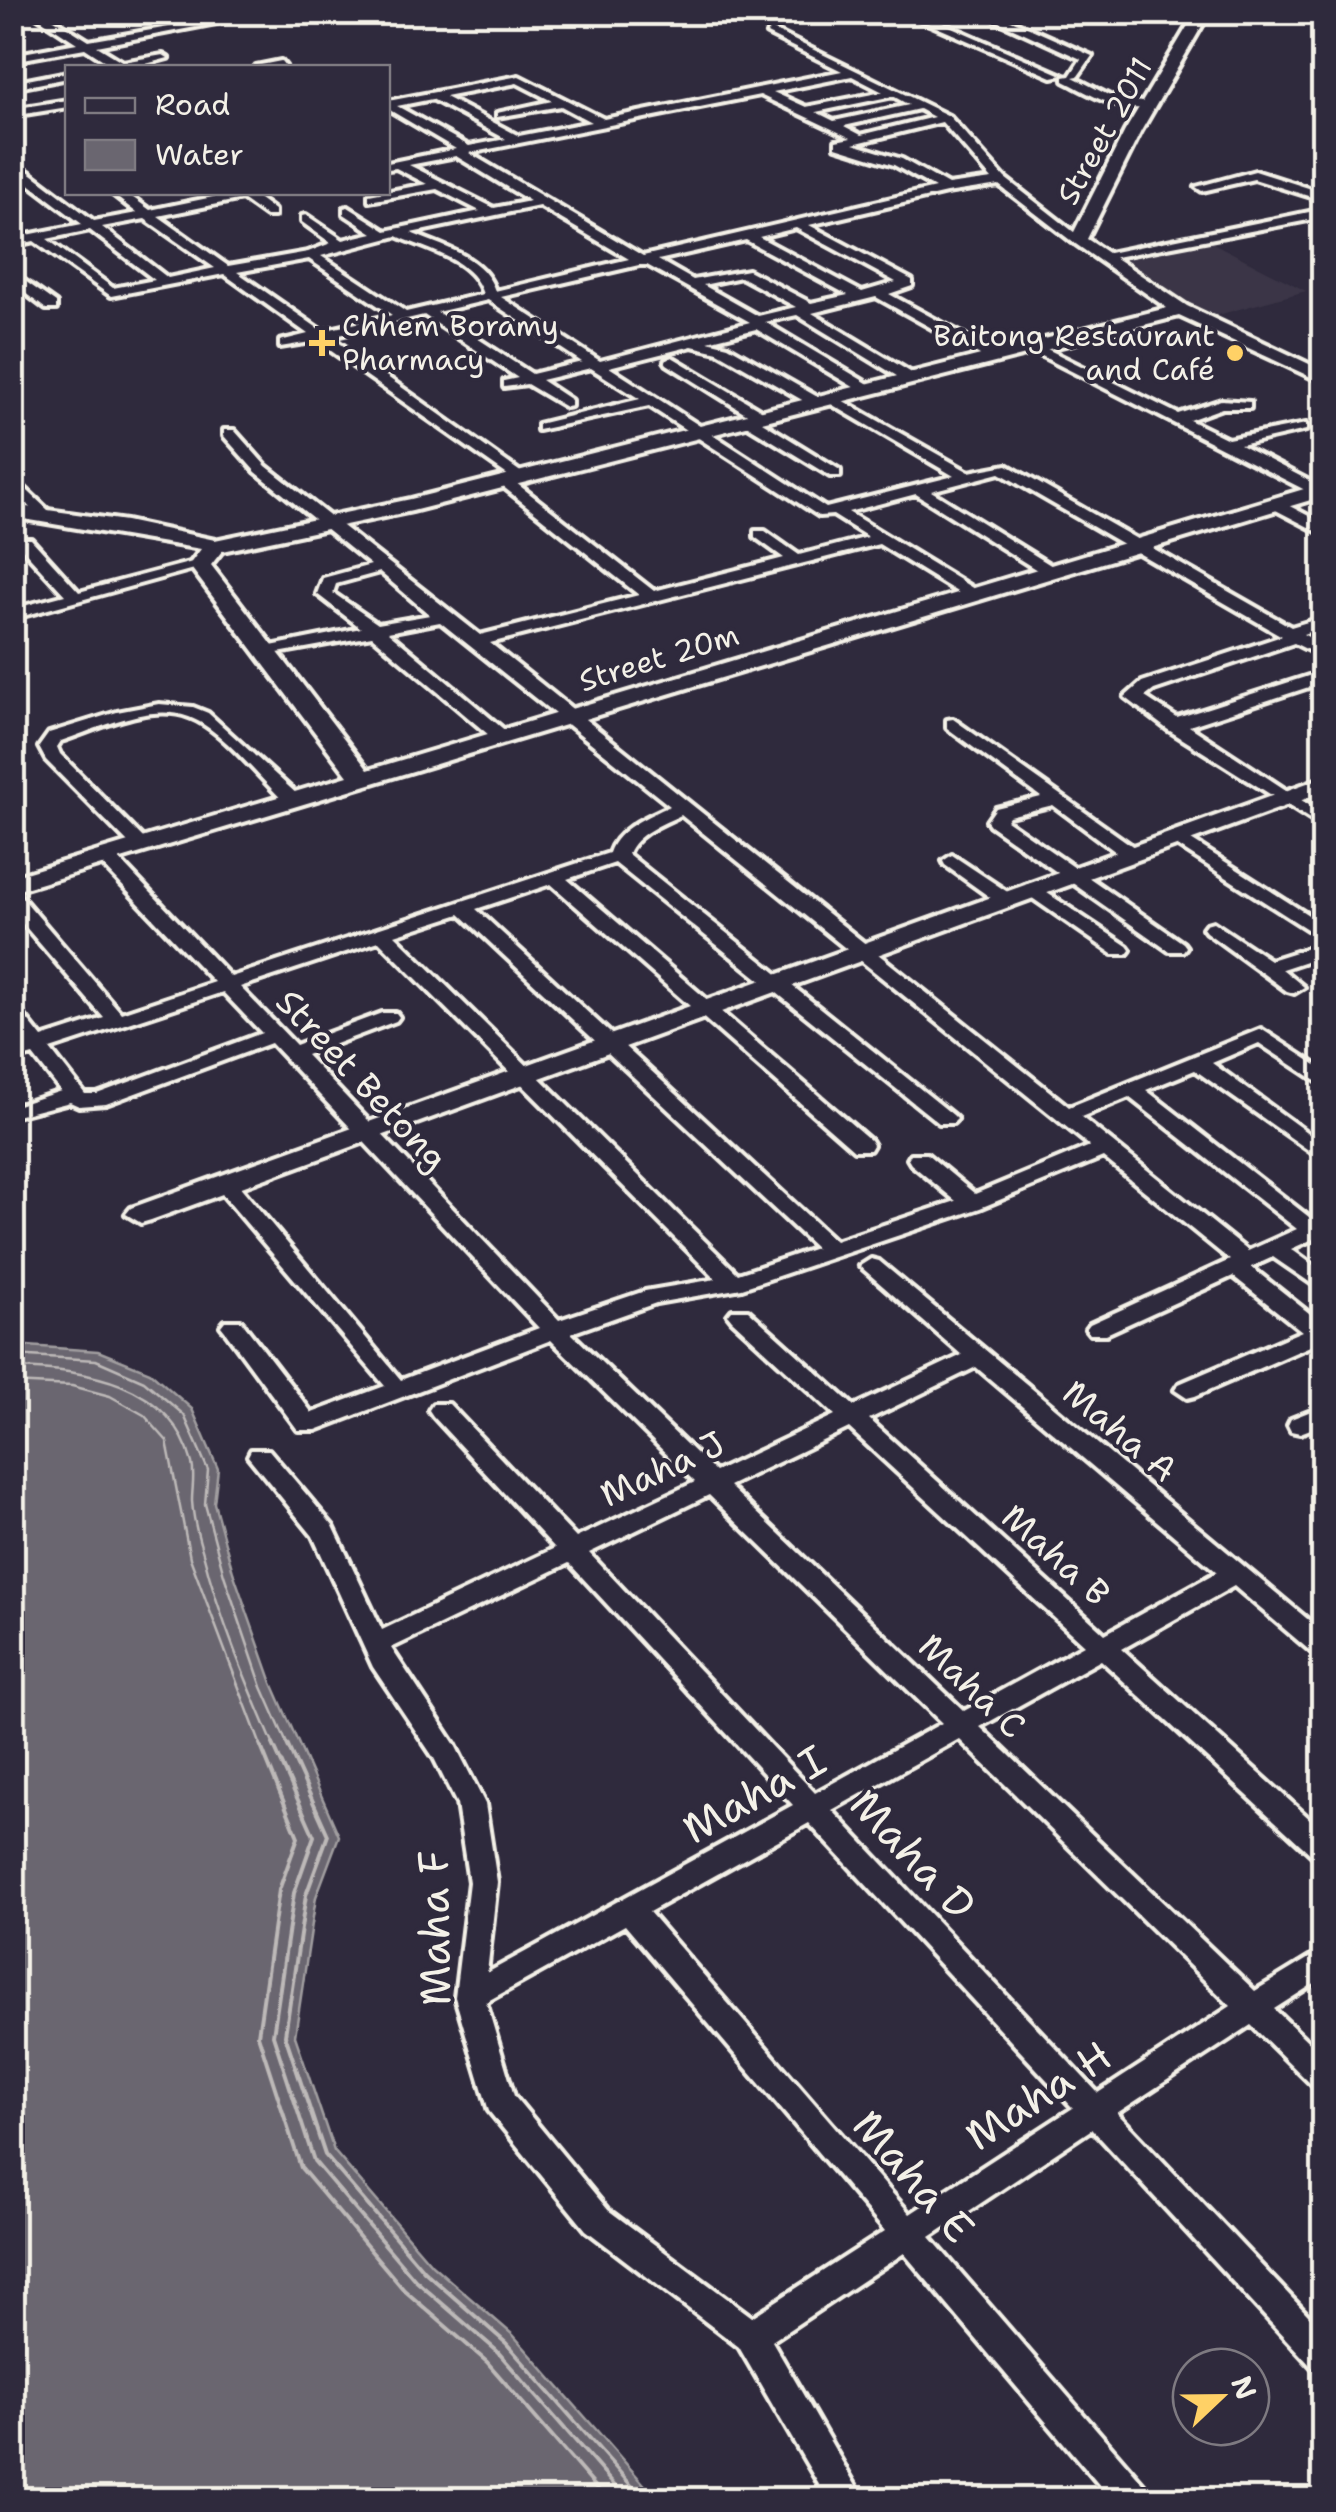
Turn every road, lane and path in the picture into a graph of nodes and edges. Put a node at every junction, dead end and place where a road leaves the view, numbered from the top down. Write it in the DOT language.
graph roads {
  1 [pos="36,12"];
  2 [pos="983,12"];
  3 [pos="1204,12"];
  4 [pos="912,13"];
  5 [pos="237,18"];
  6 [pos="771,32"];
  7 [pos="134,40"];
  8 [pos="12,44"];
  9 [pos="87,45"];
  10 [pos="30,55"];
  11 [pos="12,58"];
  12 [pos="163,58"];
  13 [pos="280,64"];
  14 [pos="115,65"];
  15 [pos="128,65"];
  16 [pos="175,65"];
  17 [pos="275,65"];
  18 [pos="856,72"];
  19 [pos="1066,76"];
  20 [pos="65,77"];
  21 [pos="12,86"];
  22 [pos="536,87"];
  23 [pos="762,90"];
  24 [pos="898,92"];
  25 [pos="432,94"];
  26 [pos="472,99"];
  27 [pos="564,102"];
  28 [pos="65,103"];
  29 [pos="390,104"];
  30 [pos="1150,104"];
  31 [pos="390,105"];
  32 [pos="924,105"];
  33 [pos="805,112"];
  34 [pos="12,113"];
  35 [pos="500,115"];
  36 [pos="945,118"];
  37 [pos="602,123"];
  38 [pos="832,124"];
  39 [pos="856,136"];
  40 [pos="517,140"];
  41 [pos="462,151"];
  42 [pos="392,165"];
  43 [pos="24,174"];
  44 [pos="1001,181"];
  45 [pos="443,184"];
  46 [pos="1202,186"];
  47 [pos="946,189"];
  48 [pos="392,194"];
  49 [pos="120,195"];
  50 [pos="196,195"];
  51 [pos="245,195"];
  52 [pos="256,195"];
  53 [pos="387,195"];
  54 [pos="373,198"];
  55 [pos="1324,198"];
  56 [pos="540,202"];
  57 [pos="207,203"];
  58 [pos="348,211"];
  59 [pos="494,212"];
  60 [pos="270,213"];
  61 [pos="1324,213"];
  62 [pos="146,215"];
  63 [pos="306,219"];
  64 [pos="439,224"];
  65 [pos="798,224"];
  66 [pos="92,226"];
  67 [pos="391,234"];
  68 [pos="749,236"];
  69 [pos="36,238"];
  70 [pos="1078,240"];
  71 [pos="12,242"];
  72 [pos="341,244"];
  73 [pos="311,255"];
  74 [pos="1100,256"];
  75 [pos="646,261"];
  76 [pos="226,270"];
  77 [pos="812,270"];
  78 [pos="795,274"];
  79 [pos="12,276"];
  80 [pos="779,277"];
  81 [pos="762,281"];
  82 [pos="166,282"];
  83 [pos="691,284"];
  84 [pos="878,293"];
  85 [pos="490,296"];
  86 [pos="860,296"];
  87 [pos="51,306"];
  88 [pos="806,310"];
  89 [pos="1181,310"];
  90 [pos="426,311"];
  91 [pos="404,316"];
  92 [pos="757,322"];
  93 [pos="320,336"];
  94 [pos="692,341"];
  95 [pos="285,344"];
  96 [pos="1035,347"];
  97 [pos="994,357"];
  98 [pos="672,360"];
  99 [pos="595,364"];
  100 [pos="532,378"];
  101 [pos="910,378"];
  102 [pos="1324,378"];
  103 [pos="509,384"];
  104 [pos="867,389"];
  105 [pos="823,400"];
  106 [pos="651,401"];
  107 [pos="566,403"];
  108 [pos="1244,405"];
  109 [pos="754,418"];
  110 [pos="1177,419"];
  111 [pos="543,427"];
  112 [pos="1301,427"];
  113 [pos="700,432"];
  114 [pos="228,433"];
  115 [pos="1225,444"];
  116 [pos="835,473"];
  117 [pos="965,476"];
  118 [pos="12,480"];
  119 [pos="513,480"];
  120 [pos="919,490"];
  121 [pos="1321,490"];
  122 [pos="1275,504"];
  123 [pos="12,511"];
  124 [pos="838,512"];
  125 [pos="44,514"];
  126 [pos="329,524"];
  127 [pos="1324,530"];
  128 [pos="760,534"];
  129 [pos="880,540"];
  130 [pos="25,542"];
  131 [pos="215,546"];
  132 [pos="1137,546"];
  133 [pos="798,561"];
  134 [pos="200,564"];
  135 [pos="380,567"];
  136 [pos="1051,572"];
  137 [pos="974,595"];
  138 [pos="75,598"];
  139 [pos="652,598"];
  140 [pos="12,614"];
  141 [pos="442,617"];
  142 [pos="1324,622"];
  143 [pos="375,630"];
  144 [pos="1292,635"];
  145 [pos="478,641"];
  146 [pos="267,652"];
  147 [pos="1324,653"];
  148 [pos="1324,676"];
  149 [pos="567,718"];
  150 [pos="953,724"];
  151 [pos="1172,726"];
  152 [pos="502,737"];
  153 [pos="363,779"];
  154 [pos="1324,784"];
  155 [pos="1282,798"];
  156 [pos="1056,799"];
  157 [pos="293,800"];
  158 [pos="681,808"];
  159 [pos="1324,823"];
  160 [pos="1177,837"];
  161 [pos="142,846"];
  162 [pos="1131,854"];
  163 [pos="618,856"];
  164 [pos="106,857"];
  165 [pos="952,862"];
  166 [pos="1074,874"];
  167 [pos="554,877"];
  168 [pos="12,885"];
  169 [pos="1032,889"];
  170 [pos="12,898"];
  171 [pos="1006,899"];
  172 [pos="464,907"];
  173 [pos="1213,928"];
  174 [pos="383,934"];
  175 [pos="1324,934"];
  176 [pos="1176,947"];
  177 [pos="1324,949"];
  178 [pos="1120,950"];
  179 [pos="860,951"];
  180 [pos="1267,967"];
  181 [pos="778,980"];
  182 [pos="227,985"];
  183 [pos="1294,988"];
  184 [pos="704,1008"];
  185 [pos="12,1013"];
  186 [pos="389,1017"];
  187 [pos="118,1022"];
  188 [pos="275,1035"];
  189 [pos="610,1042"];
  190 [pos="39,1046"];
  191 [pos="292,1053"];
  192 [pos="12,1055"];
  193 [pos="1197,1062"];
  194 [pos="525,1072"];
  195 [pos="1324,1080"];
  196 [pos="1132,1089"];
  197 [pos="73,1094"];
  198 [pos="17,1112"];
  199 [pos="1066,1116"];
  200 [pos="946,1119"];
  201 [pos="366,1131"];
  202 [pos="862,1145"];
  203 [pos="1106,1148"];
  204 [pos="1324,1155"];
  205 [pos="918,1159"];
  206 [pos="225,1183"];
  207 [pos="972,1203"];
  208 [pos="141,1214"];
  209 [pos="1318,1227"];
  210 [pos="1275,1247"];
  211 [pos="830,1250"];
  212 [pos="1240,1263"];
  213 [pos="872,1266"];
  214 [pos="734,1282"];
  215 [pos="1324,1285"];
  216 [pos="740,1316"];
  217 [pos="233,1326"];
  218 [pos="1098,1330"];
  219 [pos="1321,1335"];
  220 [pos="564,1340"];
  221 [pos="978,1356"];
  222 [pos="390,1379"];
  223 [pos="1188,1390"];
  224 [pos="441,1410"];
  225 [pos="1324,1414"];
  226 [pos="852,1417"];
  227 [pos="1300,1425"];
  228 [pos="260,1456"];
  229 [pos="710,1486"];
  230 [pos="572,1550"];
  231 [pos="1235,1574"];
  232 [pos="376,1644"];
  233 [pos="1104,1646"];
  234 [pos="1324,1648"];
  235 [pos="962,1724"];
  236 [pos="812,1808"];
  237 [pos="1324,1849"];
  238 [pos="629,1909"];
  239 [pos="1324,1961"];
  240 [pos="470,1996"];
  241 [pos="1251,2007"];
  242 [pos="1324,2078"];
  243 [pos="1093,2108"];
  244 [pos="906,2233"];
  245 [pos="752,2336"];
  246 [pos="1324,2356"];
  247 [pos="847,2500"];
  248 [pos="1135,2500"];
  1 -- 9 [label="street"];
  2 -- 19 [label="street"];
  3 -- 30 [label="street, Street 2011"];
  4 -- 19 [label="street"];
  5 -- 9 [label="street"];
  6 -- 18 [label="street"];
  7 -- 12 [label="street"];
  8 -- 10 [label="street"];
  9 -- 10 [label="street"];
  9 -- 14 [label="street"];
  10 -- 11 [label="street"];
  12 -- 15 [label="street"];
  12 -- 16 [label="street"];
  13 -- 17 [label="street"];
  18 -- 23 [label="street"];
  18 -- 24 [label="street"];
  19 -- 30 [label="street"];
  20 -- 21 [label="street"];
  22 -- 25 [label="street"];
  22 -- 26 [label="street"];
  22 -- 27 [label="street"];
  23 -- 33 [label="street"];
  23 -- 37 [label="street"];
  24 -- 32 [label="street"];
  24 -- 33 [label="street"];
  25 -- 29 [label="street"];
  25 -- 40 [label="street"];
  27 -- 35 [label="street"];
  27 -- 37 [label="street"];
  28 -- 34 [label="street"];
  30 -- 70 [label="street, Street 2011"];
  31 -- 41 [label="street"];
  32 -- 36 [label="street"];
  32 -- 38 [label="street"];
  33 -- 38 [label="street"];
  36 -- 39 [label="street"];
  36 -- 44 [label="street"];
  37 -- 40 [label="street"];
  38 -- 39 [label="street"];
  39 -- 47 [label="street"];
  40 -- 41 [label="street"];
  41 -- 42 [label="street"];
  41 -- 56 [label="street"];
  42 -- 45 [label="street"];
  43 -- 66 [label="street"];
  44 -- 47 [label="street"];
  44 -- 70 [label="street"];
  45 -- 48 [label="street"];
  45 -- 59 [label="street"];
  46 -- 55 [label="street"];
  47 -- 65 [label="street"];
  48 -- 64 [label="street"];
  49 -- 62 [label="street"];
  50 -- 57 [label="street"];
  51 -- 57 [label="street"];
  52 -- 60 [label="street"];
  53 -- 54 [label="street"];
  56 -- 59 [label="street"];
  56 -- 75 [label="street"];
  57 -- 62 [label="street"];
  58 -- 67 [label="street"];
  59 -- 64 [label="street"];
  61 -- 74 [label="street"];
  62 -- 66 [label="street"];
  62 -- 76 [label="street"];
  63 -- 72 [label="street"];
  64 -- 67 [label="street"];
  65 -- 68 [label="street"];
  65 -- 84 [label="street"];
  66 -- 69 [label="street"];
  66 -- 82 [label="street"];
  67 -- 72 [label="street"];
  67 -- 85 [label="street"];
  68 -- 75 [label="street"];
  68 -- 77 [label="street"];
  69 -- 71 [label="street"];
  69 -- 82 [label="street"];
  70 -- 74 [label="street, Street 2011"];
  72 -- 73 [label="street"];
  73 -- 76 [label="street"];
  73 -- 91 [label="street"];
  74 -- 89 [label="street, Street 2011"];
  75 -- 83 [label="street"];
  75 -- 85 [label="street"];
  76 -- 82 [label="street"];
  76 -- 93 [label="street"];
  77 -- 78 [label="street"];
  77 -- 86 [label="street"];
  79 -- 87 [label="street"];
  80 -- 81 [label="street"];
  81 -- 83 [label="street"];
  81 -- 88 [label="street"];
  83 -- 92 [label="street"];
  84 -- 86 [label="street"];
  84 -- 97 [label="street"];
  85 -- 90 [label="street"];
  85 -- 99 [label="street"];
  86 -- 88 [label="street"];
  88 -- 92 [label="street"];
  88 -- 101 [label="street"];
  89 -- 96 [label="street"];
  89 -- 102 [label="street, Street 2011"];
  90 -- 91 [label="street"];
  90 -- 100 [label="street"];
  91 -- 93 [label="street"];
  92 -- 94 [label="street"];
  92 -- 104 [label="street"];
  93 -- 95 [label="street"];
  93 -- 119 [label="street"];
  94 -- 99 [label="street"];
  94 -- 105 [label="street"];
  96 -- 97 [label="street"];
  96 -- 110 [label="street"];
  97 -- 101 [label="street"];
  98 -- 109 [label="street"];
  99 -- 100 [label="street"];
  99 -- 106 [label="street"];
  100 -- 103 [label="street"];
  100 -- 107 [label="street"];
  101 -- 104 [label="street"];
  104 -- 105 [label="street"];
  105 -- 109 [label="street"];
  105 -- 117 [label="street"];
  106 -- 111 [label="street"];
  106 -- 113 [label="street"];
  108 -- 110 [label="street"];
  109 -- 113 [label="street"];
  109 -- 116 [label="street"];
  110 -- 115 [label="street"];
  112 -- 115 [label="street"];
  113 -- 119 [label="street"];
  113 -- 124 [label="street"];
  114 -- 126 [label="street"];
  115 -- 121 [label="street"];
  117 -- 120 [label="street"];
  117 -- 132 [label="street"];
  118 -- 125 [label="street"];
  119 -- 126 [label="street"];
  119 -- 139 [label="street"];
  120 -- 124 [label="street"];
  120 -- 136 [label="street"];
  121 -- 122 [label="street, Street 20m"];
  122 -- 127 [label="street"];
  122 -- 132 [label="street, Street 20m"];
  123 -- 125 [label="street"];
  124 -- 129 [label="street"];
  125 -- 131 [label="street"];
  126 -- 131 [label="street"];
  126 -- 135 [label="street"];
  128 -- 133 [label="street"];
  129 -- 133 [label="street"];
  129 -- 137 [label="street"];
  130 -- 138 [label="street"];
  131 -- 134 [label="street"];
  132 -- 136 [label="street, Street 20m"];
  132 -- 144 [label="street"];
  133 -- 139 [label="street"];
  134 -- 138 [label="street"];
  134 -- 146 [label="street"];
  135 -- 141 [label="street"];
  135 -- 143 [label="street"];
  136 -- 137 [label="street, Street 20m"];
  137 -- 149 [label="street, Street 20m"];
  138 -- 140 [label="street"];
  139 -- 145 [label="street"];
  141 -- 143 [label="street"];
  141 -- 145 [label="street"];
  142 -- 144 [label="street"];
  143 -- 146 [label="street"];
  143 -- 152 [label="street"];
  144 -- 147 [label="street"];
  144 -- 151 [label="street"];
  145 -- 149 [label="street"];
  146 -- 153 [label="street"];
  148 -- 151 [label="street"];
  149 -- 152 [label="street, Street 20m"];
  149 -- 158 [label="street"];
  150 -- 156 [label="street"];
  151 -- 155 [label="street"];
  152 -- 153 [label="street, Street 20m"];
  153 -- 157 [label="street, Street 20m"];
  154 -- 155 [label="street"];
  155 -- 159 [label="street"];
  155 -- 160 [label="street"];
  156 -- 162 [label="street"];
  156 -- 166 [label="street"];
  157 -- 161 [label="street, Street 20m"];
  157 -- 161 [label="street"];
  158 -- 163 [label="street"];
  158 -- 179 [label="street"];
  160 -- 162 [label="street"];
  160 -- 175 [label="street"];
  161 -- 164 [label="street, Street 20m"];
  162 -- 166 [label="street"];
  163 -- 167 [label="street"];
  163 -- 181 [label="street"];
  164 -- 168 [label="street, Street 20m"];
  164 -- 182 [label="street, Street Betong"];
  165 -- 171 [label="street"];
  166 -- 169 [label="street"];
  166 -- 176 [label="street"];
  167 -- 172 [label="street"];
  167 -- 184 [label="street"];
  169 -- 171 [label="street"];
  169 -- 178 [label="street"];
  170 -- 187 [label="street"];
  171 -- 179 [label="street"];
  172 -- 174 [label="street"];
  172 -- 189 [label="street"];
  173 -- 180 [label="street"];
  174 -- 182 [label="street"];
  174 -- 194 [label="street"];
  177 -- 180 [label="street"];
  179 -- 181 [label="street"];
  179 -- 199 [label="street"];
  180 -- 183 [label="street"];
  181 -- 184 [label="street"];
  181 -- 200 [label="street"];
  182 -- 187 [label="street"];
  182 -- 188 [label="street, Street Betong"];
  184 -- 189 [label="street"];
  184 -- 202 [label="street"];
  185 -- 190 [label="street"];
  186 -- 191 [label="street"];
  187 -- 190 [label="street"];
  188 -- 191 [label="street, Street Betong"];
  188 -- 197 [label="street"];
  189 -- 194 [label="street"];
  189 -- 211 [label="street"];
  190 -- 192 [label="street"];
  190 -- 197 [label="street"];
  191 -- 201 [label="street, Street Betong"];
  193 -- 195 [label="street"];
  193 -- 196 [label="street"];
  193 -- 204 [label="street"];
  194 -- 201 [label="street"];
  194 -- 214 [label="street"];
  196 -- 199 [label="street"];
  196 -- 209 [label="street"];
  197 -- 198 [label="street"];
  199 -- 203 [label="street"];
  201 -- 206 [label="street"];
  201 -- 220 [label="street, Street Betong"];
  203 -- 207 [label="street"];
  203 -- 212 [label="street"];
  205 -- 207 [label="street"];
  206 -- 208 [label="street"];
  206 -- 222 [label="street"];
  207 -- 211 [label="street"];
  209 -- 210 [label="street"];
  210 -- 212 [label="street"];
  210 -- 215 [label="street"];
  211 -- 214 [label="street"];
  212 -- 218 [label="street"];
  212 -- 219 [label="street"];
  213 -- 221 [label="street, Maha A"];
  214 -- 220 [label="street"];
  216 -- 226 [label="street, Maha B"];
  217 -- 220 [label="street"];
  219 -- 223 [label="street"];
  220 -- 229 [label="street, Maha C"];
  221 -- 226 [label="street, Maha J"];
  221 -- 231 [label="street, Maha A"];
  224 -- 230 [label="street, Maha D"];
  225 -- 227 [label="street"];
  226 -- 229 [label="street, Maha J"];
  226 -- 233 [label="street, Maha B"];
  228 -- 232 [label="street, Maha F"];
  229 -- 230 [label="street, Maha J"];
  229 -- 235 [label="street, Maha C"];
  230 -- 232 [label="street, Maha J"];
  230 -- 236 [label="street, Maha D"];
  231 -- 233 [label="street, Maha I"];
  231 -- 234 [label="street, Maha A"];
  232 -- 240 [label="street, Maha F"];
  233 -- 235 [label="street, Maha I"];
  233 -- 237 [label="street, Maha B"];
  235 -- 236 [label="street, Maha I"];
  235 -- 241 [label="street, Maha C"];
  236 -- 238 [label="street, Maha I"];
  236 -- 243 [label="street, Maha D"];
  238 -- 240 [label="street, Maha I"];
  238 -- 244 [label="street, Maha E"];
  239 -- 241 [label="street, Maha H"];
  240 -- 245 [label="street, Maha F"];
  241 -- 242 [label="street, Maha C"];
  241 -- 243 [label="street, Maha H"];
  243 -- 244 [label="street, Maha H"];
  243 -- 246 [label="street, Maha D"];
  244 -- 245 [label="street, Maha H"];
  244 -- 248 [label="street, Maha E"];
  245 -- 247 [label="street, Maha F"];
}
